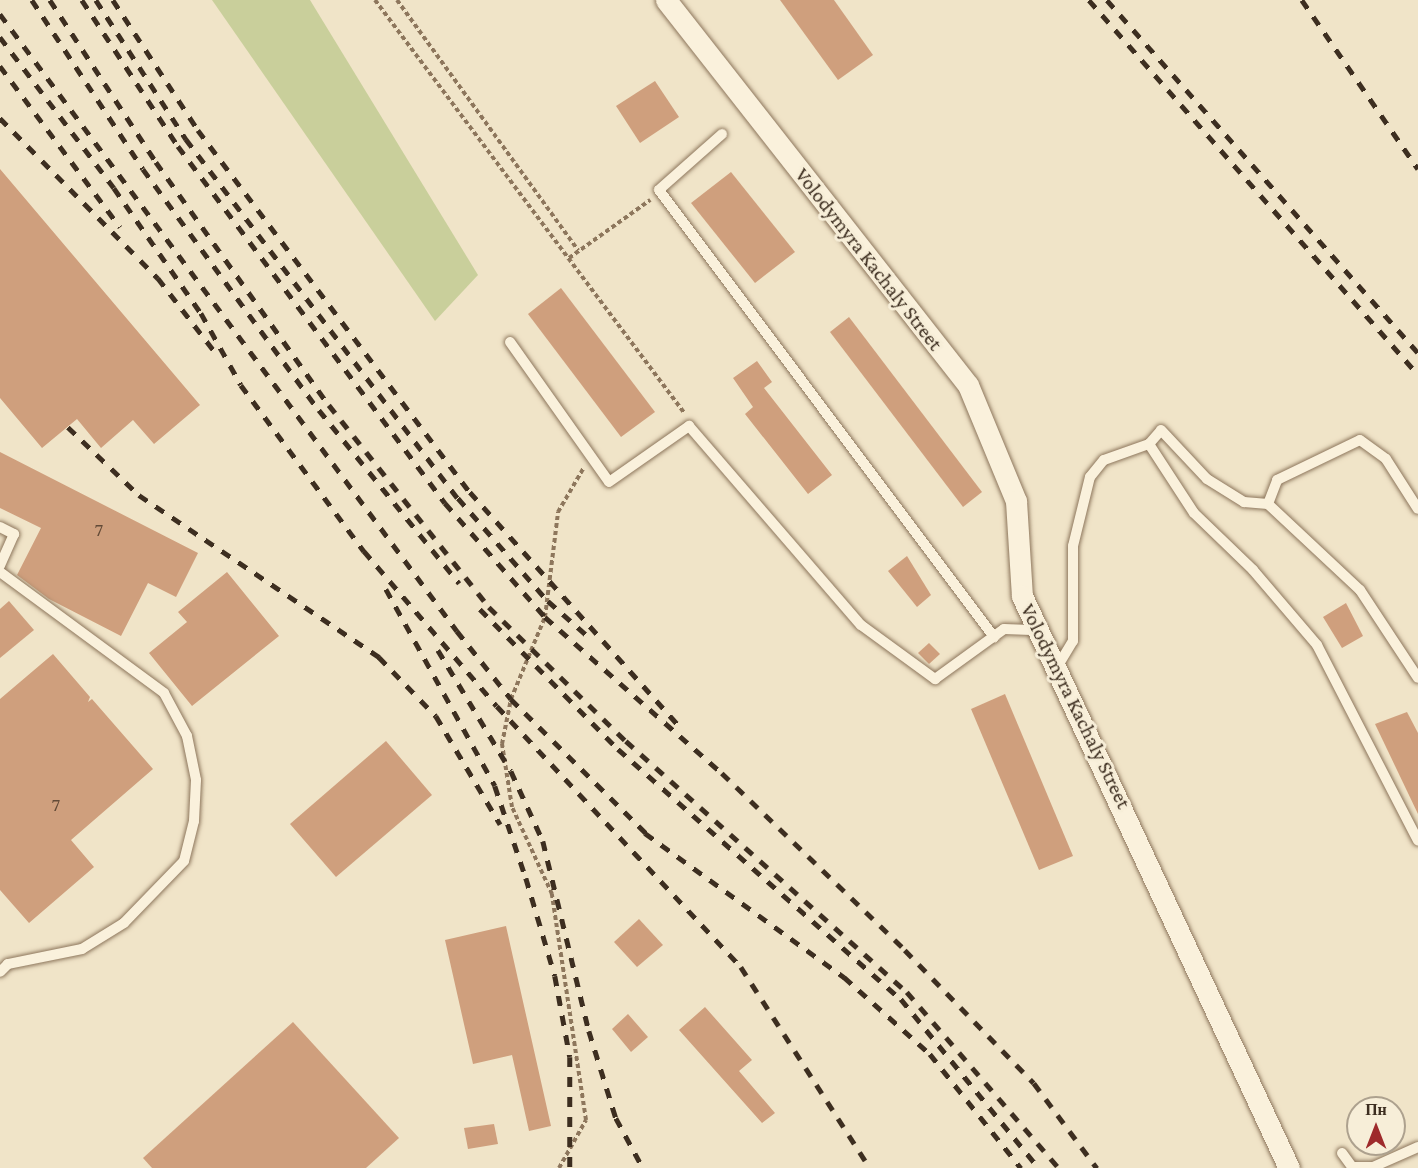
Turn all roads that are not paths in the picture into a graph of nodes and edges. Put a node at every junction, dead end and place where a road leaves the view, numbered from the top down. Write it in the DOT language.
graph roads {
  1 [pos="666,0"];
  2 [pos="722,134"];
  3 [pos="510,342"];
  4 [pos="1149,444"];
  5 [pos="1268,504"];
  6 [pos="1418,509"];
  7 [pos="0,527"];
  8 [pos="0,566"];
  9 [pos="0,572"];
  10 [pos="1038,630"];
  11 [pos="994,637"];
  12 [pos="1056,670"];
  13 [pos="1418,678"];
  14 [pos="1418,841"];
  15 [pos="2,967"];
  16 [pos="1418,1147"];
  17 [pos="1342,1153"];
  18 [pos="1289,1168"];
  1 -- 10 [label="street, Volodymyra Kachaly Street"];
  2 -- 11 [label="lane"];
  3 -- 11 [label="lane"];
  4 -- 5 [label="lane"];
  4 -- 12 [label="lane"];
  4 -- 14 [label="lane"];
  5 -- 6 [label="lane"];
  5 -- 13 [label="lane"];
  7 -- 8 [label="lane"];
  9 -- 15 [label="lane"];
  10 -- 11 [label="lane"];
  10 -- 12 [label="street, Volodymyra Kachaly Street"];
  12 -- 18 [label="street, Volodymyra Kachaly Street"];
  16 -- 17 [label="lane"];
}
